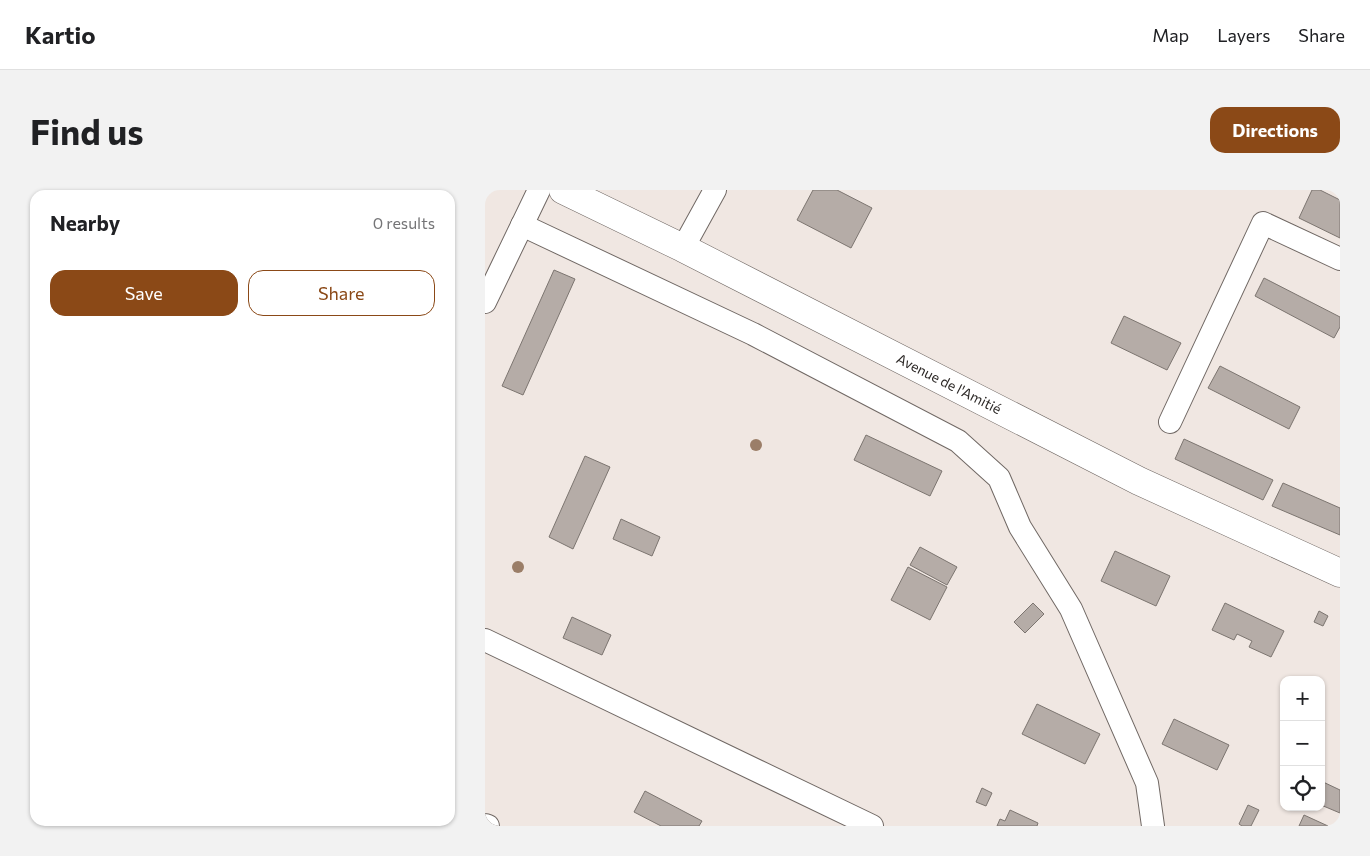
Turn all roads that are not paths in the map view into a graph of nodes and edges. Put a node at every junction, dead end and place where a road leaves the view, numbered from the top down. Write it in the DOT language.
graph roads {
  1 [pos="539,190"];
  2 [pos="563,190"];
  3 [pos="715,190"];
  4 [pos="522,225"];
  5 [pos="683,248"];
  6 [pos="1340,259"];
  7 [pos="485,302"];
  8 [pos="1170,422"];
  9 [pos="1340,573"];
  10 [pos="485,640"];
  11 [pos="872,826"];
  12 [pos="1153,826"];
  1 -- 4 [label="street"];
  2 -- 5 [label="main road, Avenue de l'Amitié"];
  3 -- 5 [label="street"];
  4 -- 7 [label="street"];
  4 -- 12 [label="street"];
  5 -- 9 [label="main road, Avenue de l'Amitié"];
  6 -- 8 [label="street"];
  10 -- 11 [label="street"];
}
